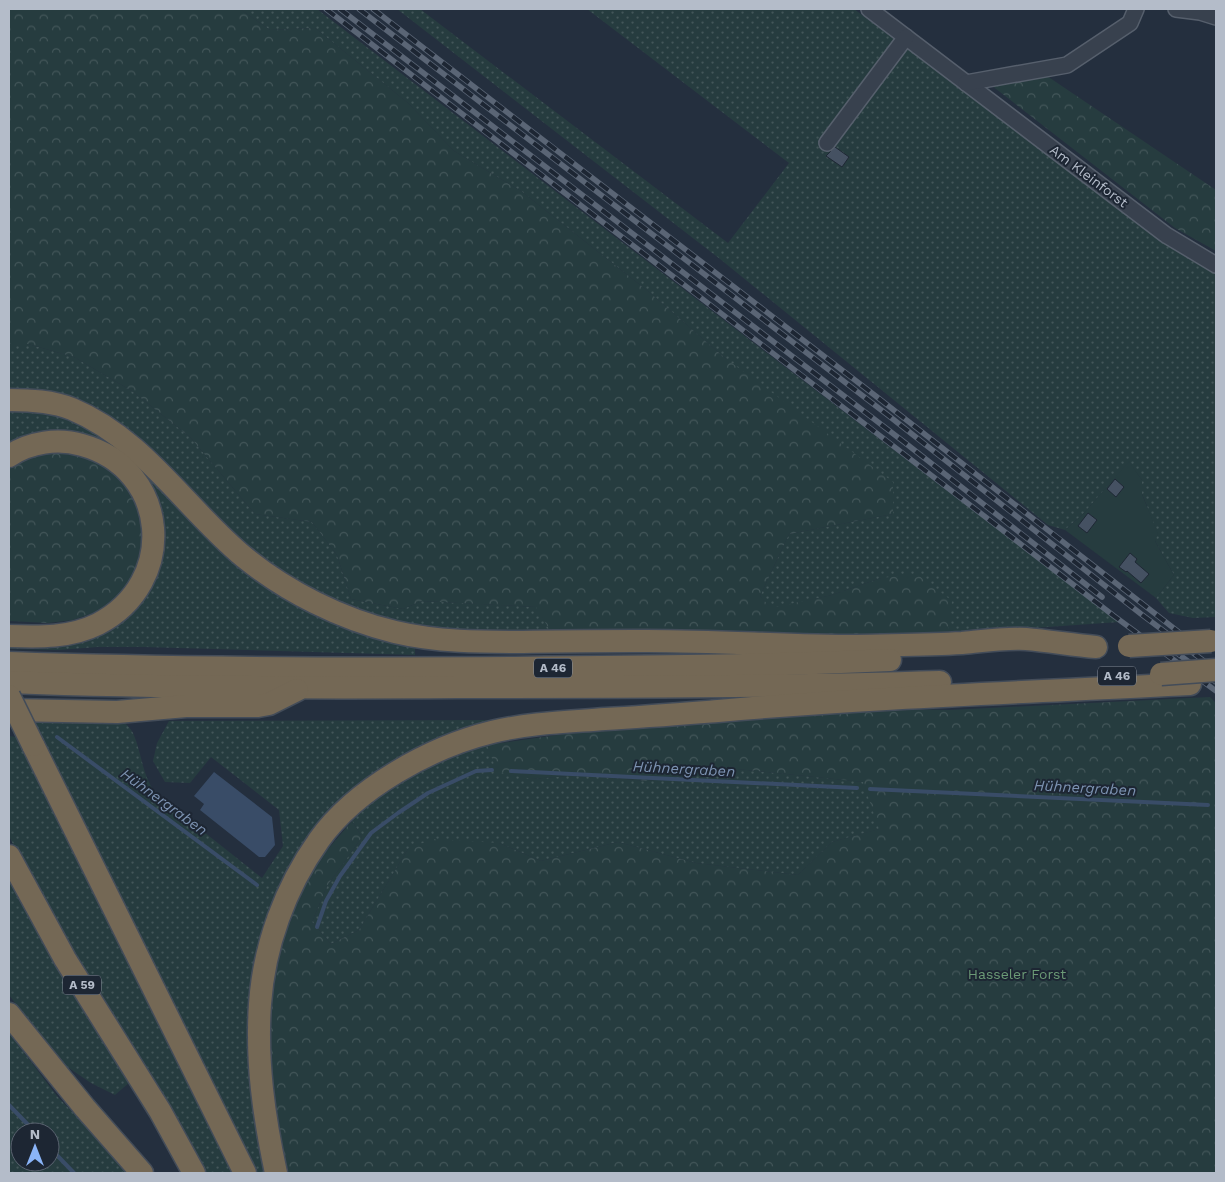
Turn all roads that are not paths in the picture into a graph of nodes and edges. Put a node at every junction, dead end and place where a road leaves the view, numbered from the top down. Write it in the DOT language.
graph roads {
  1 [pos="869,9"];
  2 [pos="1136,9"];
  3 [pos="1176,9"];
  4 [pos="1216,17"];
  5 [pos="906,37"];
  6 [pos="966,82"];
  7 [pos="827,143"];
  8 [pos="1216,265"];
  9 [pos="9,400"];
  10 [pos="9,456"];
  11 [pos="9,636"];
  12 [pos="1214,641"];
  13 [pos="1096,647"];
  14 [pos="9,663"];
  15 [pos="1216,670"];
  16 [pos="9,682"];
  17 [pos="1216,682"];
  18 [pos="302,688"];
  19 [pos="9,696"];
  20 [pos="9,710"];
  21 [pos="9,856"];
  22 [pos="9,1014"];
  23 [pos="142,1173"];
  24 [pos="194,1173"];
  25 [pos="245,1173"];
  26 [pos="276,1173"];
  1 -- 5 [label="street, Am Kleinforst"];
  2 -- 6 [label="street"];
  3 -- 4 [label="street"];
  5 -- 6 [label="street, Am Kleinforst"];
  5 -- 7 [label="street"];
  6 -- 8 [label="street, Am Kleinforst"];
  9 -- 13 [label="highway"];
  10 -- 11 [label="highway"];
  12 -- 13 [label="highway, A 46, bridge"];
  13 -- 14 [label="highway, A 46"];
  15 -- 18 [label="highway, A 46, bridge"];
  16 -- 18 [label="highway, A 46"];
  17 -- 26 [label="highway"];
  18 -- 20 [label="highway"];
  19 -- 25 [label="highway, bridge"];
  21 -- 24 [label="highway, A 59"];
  22 -- 23 [label="highway"];
}
